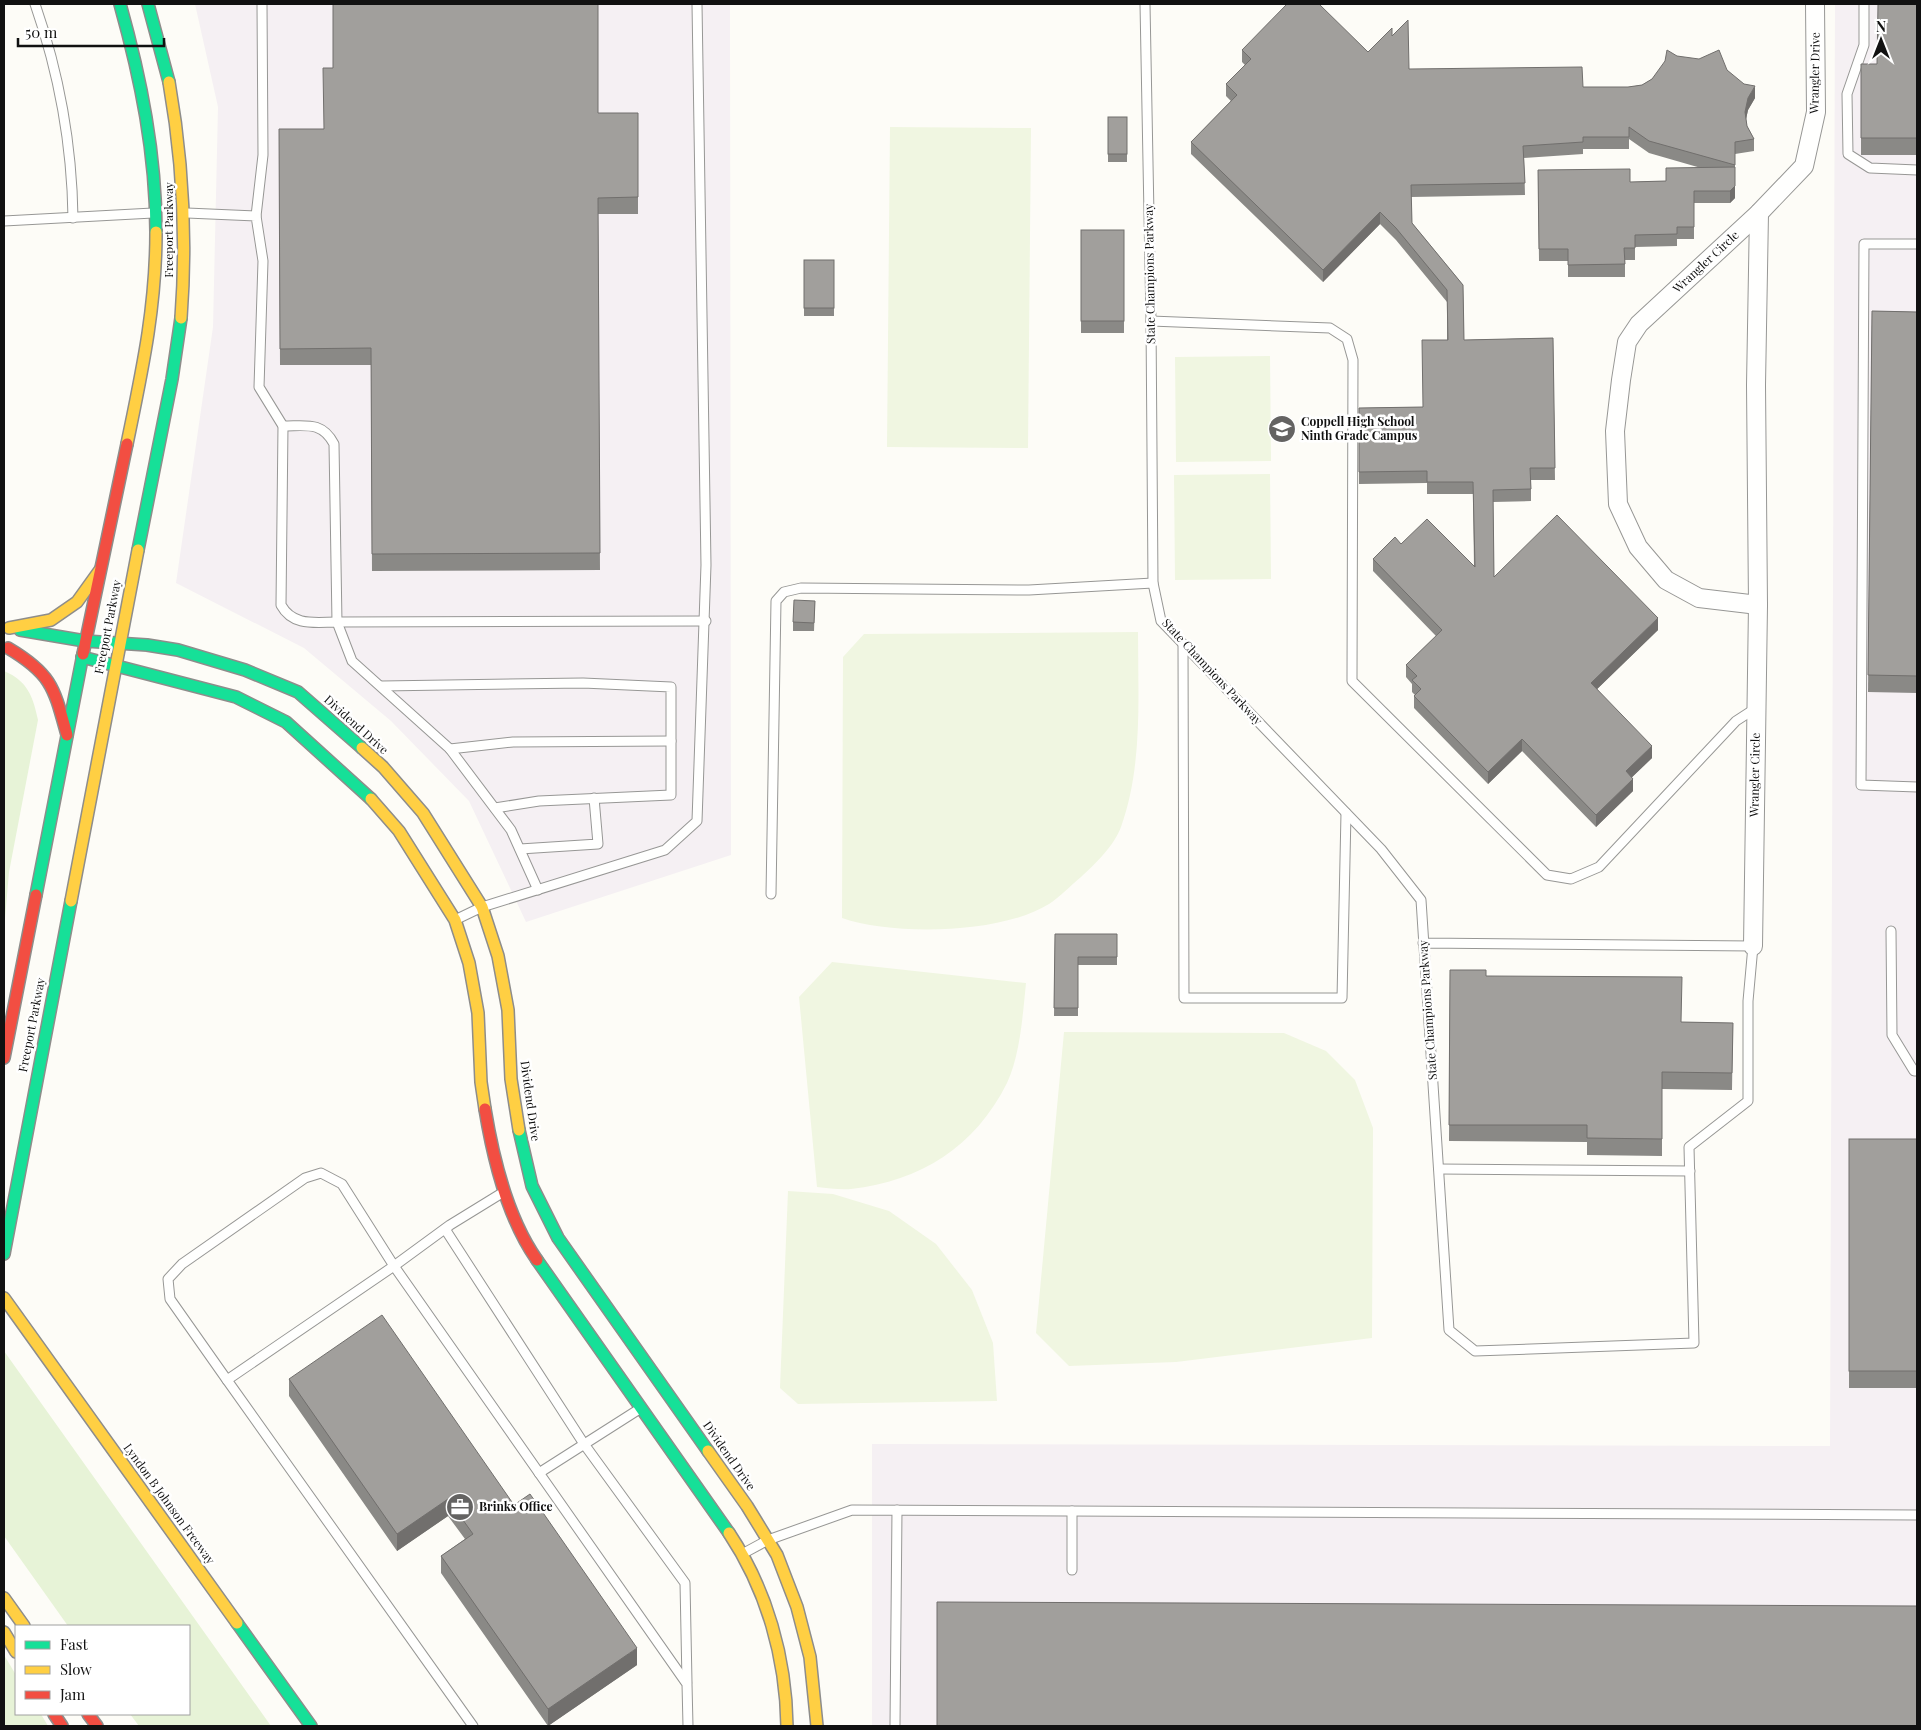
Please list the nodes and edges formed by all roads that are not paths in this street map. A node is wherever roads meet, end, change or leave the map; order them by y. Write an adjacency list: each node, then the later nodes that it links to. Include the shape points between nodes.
1 (35, 4): 13 (lane, via 58,85 70,151)
2 (120, 4): 10 (main road, Freeport Parkway, via 138,71 156,183)
3 (148, 4): 10 (main road, Freeport Parkway, via 176,112 183,177)
4 (262, 4): 12 (lane, via 263,155)
5 (697, 4): 22 (lane)
6 (1145, 4): 16 (lane, State Champions Parkway)
7 (1815, 4): 11 (street, Wrangler Drive, via 1816,112 1804,166)
8 (1864, 4): 9 (lane, via 1864,46 1847,94 1848,154 1870,168)
9 (1917, 170)
10 (170, 213): 12 (lane); 13 (lane); 18 (main road, Freeport Parkway, via 157,268 149,340); 25 (main road, Freeport Parkway, via 181,318 171,387)
11 (1759, 213): 20 (street, Wrangler Circle, via 1756,386); 20 (street, Wrangler Circle, via 1635,330 1627,342 1615,431 1618,504 1638,547 1666,580 1699,598)
12 (256, 216): 17 (lane, via 263,261 259,387)
13 (73, 218): 14 (lane)
14 (4, 222)
15 (1917, 244): 37 (lane, via 1864,244 1861,766 1861,785)
16 (1151, 321): 19 (lane, State Champions Parkway); 33 (lane, via 1330,328 1348,339 1353,360 1352,681 1547,875 1570,879 1599,867 1736,721)
17 (283, 426): 21 (lane, via 316,427 328,432 334,444); 21 (lane, via 281,605 286,615 301,622)
18 (100, 570): 23 (main road, via 77,602 51,620); 24 (main road, Freeport Parkway)
19 (1153, 583): 26 (lane, State Champions Parkway, via 1161,620); 43 (lane, via 1029,590 801,588 784,592 776,601)
20 (1758, 605): 33 (street, Wrangler Circle)
21 (338, 622): 22 (lane); 32 (lane, via 352,661)
22 (706, 622): 42 (lane, via 697,821 665,850)
23 (6, 628): 24 (main road, Dividend Drive)
24 (86, 641): 25 (main road, Dividend Drive); 30 (main road, Freeport Parkway)
25 (120, 643): 31 (main road, Freeport Parkway); 44 (main road, Dividend Drive, via 178,650 245,670 298,692 383,767 423,813)
26 (1183, 644): 40 (lane, State Champions Parkway); 40 (lane, via 1184,998 1342,998)
27 (6, 648): 28 (main road); 34 (main road, via 33,663 55,691)
28 (35, 652)
29 (68, 656): 30 (main road, Dividend Drive)
30 (82, 658): 31 (main road, Dividend Drive); 34 (main road, Freeport Parkway)
31 (115, 666): 45 (main road, Dividend Drive, via 236,697 286,722 361,788 399,831); 55 (main road, Freeport Parkway)
32 (382, 686): 35 (lane, via 584,683 671,687); 36 (lane)
33 (1756, 708): 48 (street, Wrangler Circle)
34 (67, 735): 49 (main road, Freeport Parkway)
35 (671, 741): 36 (lane, via 513,742); 38 (lane, via 671,795)
36 (450, 748): 39 (lane)
37 (1917, 787)
38 (594, 798): 39 (lane, via 539,801); 41 (lane, via 598,844)
39 (495, 808): 41 (lane)
40 (1346, 813): 47 (lane, State Champions Parkway, via 1381,849 1421,900)
41 (520, 849): 42 (lane)
42 (538, 890): 44 (lane)
43 (771, 894)
44 (482, 907): 45 (lane); 53 (main road, Dividend Drive, via 498,956 508,1010 511,1079 520,1134)
45 (455, 920): 53 (main road, Dividend Drive, via 469,963 478,1013 481,1082 490,1140)
46 (1892, 931): 50 (lane, via 1892,1035)
47 (1424, 943): 48 (lane); 51 (lane, State Champions Parkway)
48 (1753, 946): 52 (lane, via 1748,1001 1748,1101 1690,1147)
49 (4, 1058)
50 (1917, 1071)
51 (1438, 1164): 52 (lane); 52 (lane, State Champions Parkway, via 1450,1330 1475,1351 1694,1343)
52 (1690, 1171)
53 (518, 1189): 54 (lane); 61 (main road, Dividend Drive, via 558,1238); 61 (main road, Dividend Drive, via 532,1253)
54 (445, 1229): 56 (lane); 62 (lane)
55 (4, 1254)
56 (394, 1266): 60 (lane); 60 (lane, via 342,1184 320,1172 305,1178 182,1264 168,1279 170,1299); 63 (lane)
57 (4, 1293): 59 (main road)
58 (4, 1298): 59 (main road, Lyndon B Johnson Freeway)
59 (15, 1314): 79 (main road, Lyndon B Johnson Freeway)
60 (227, 1380): 80 (lane)
61 (653, 1399): 62 (lane); 67 (main road, Dividend Drive, via 747,1506); 68 (main road, Dividend Drive)
62 (584, 1444): 63 (lane); 74 (lane, via 685,1583)
63 (539, 1473): 74 (lane)
64 (897, 1510): 65 (lane); 67 (lane, via 852,1510); 84 (lane)
65 (1072, 1511): 66 (lane); 69 (lane)
66 (1917, 1515)
67 (768, 1540): 68 (lane); 83 (main road, Dividend Drive, via 797,1607 810,1656)
68 (742, 1554): 82 (main road, Dividend Drive, via 771,1625 781,1662)
69 (1072, 1570)
70 (4, 1598): 71 (main road)
71 (23, 1625)
72 (4, 1632): 73 (main road)
73 (15, 1650)
74 (687, 1684): 81 (lane)
75 (55, 1715): 77 (main road)
76 (89, 1715): 78 (main road)
77 (62, 1726)
78 (97, 1726)
79 (311, 1726)
80 (473, 1726)
81 (688, 1726)
82 (787, 1726)
83 (817, 1726)
84 (895, 1726)

